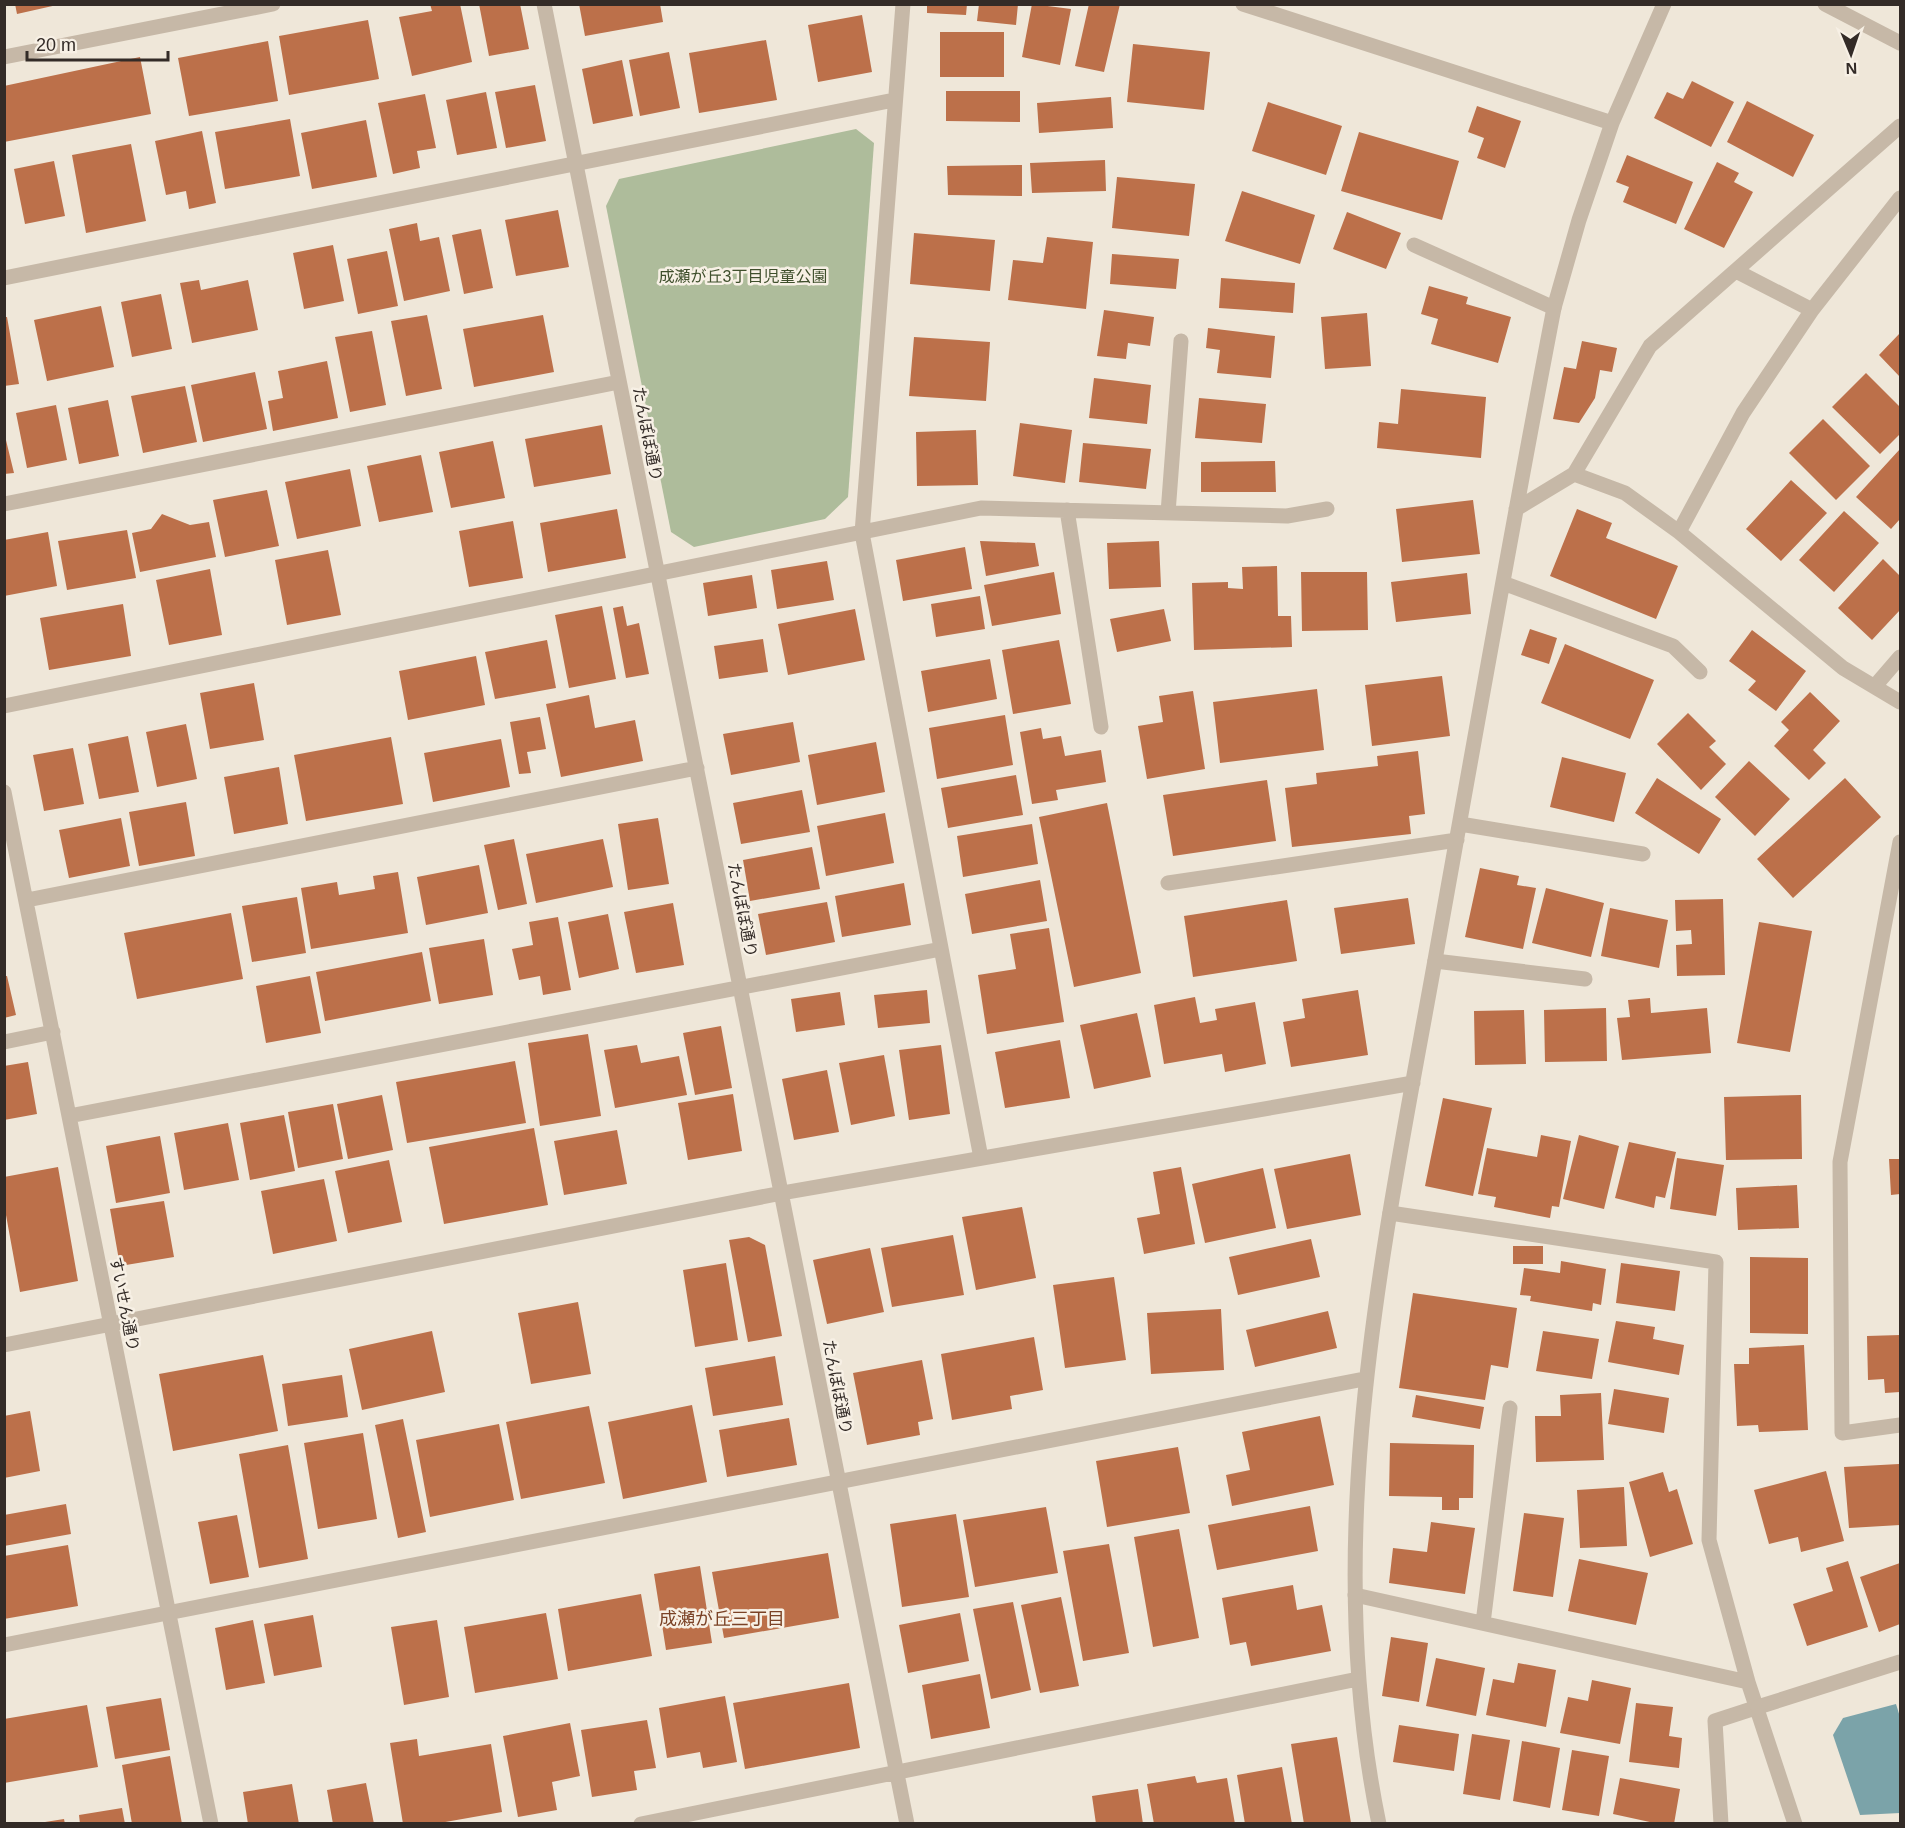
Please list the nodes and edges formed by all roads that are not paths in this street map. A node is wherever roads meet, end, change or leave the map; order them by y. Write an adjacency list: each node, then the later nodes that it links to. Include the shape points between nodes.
1 (273, 4): 8 (street)
2 (544, 4): 12 (street, たんぽぽ通り)
3 (903, 4): 9 (street)
4 (1243, 4): 10 (street)
5 (1664, 4): 10 (street)
6 (1825, 4): 7 (street)
7 (1900, 43)
8 (4, 57)
9 (894, 100): 12 (street); 28 (street)
10 (1612, 123): 17 (street)
11 (1900, 126): 15 (street)
12 (576, 164): 16 (street); 20 (street, たんぽぽ通り)
13 (1900, 198): 18 (street)
14 (1414, 245): 17 (street)
15 (1736, 271): 18 (street); 21 (street, via 1650,346)
16 (4, 278)
17 (1554, 308): 23 (street)
18 (1812, 310): 27 (street, via 1743,413)
19 (1181, 341): 26 (street)
20 (619, 382): 22 (street); 29 (street, たんぽぽ通り)
21 (1574, 474): 23 (street); 27 (street, via 1625,493)
22 (4, 504)
23 (1516, 508): 30 (street)
24 (1327, 509): 26 (street, via 1287,516)
25 (1067, 510): 26 (street); 28 (street, via 981,508); 36 (street)
26 (1168, 513)
27 (1679, 532): 33 (street, via 1844,668)
28 (862, 533): 29 (street); 45 (street)
29 (658, 573): 35 (street); 37 (street, たんぽぽ通り)
30 (1503, 583): 32 (street, via 1673,646); 39 (street)
31 (1900, 657): 33 (street)
32 (1700, 672)
33 (1875, 686): 34 (street)
34 (1900, 702)
35 (4, 706)
36 (1101, 727)
37 (697, 768): 44 (street); 48 (street, たんぽぽ通り)
38 (4, 792): 44 (street, すいせん通り)
39 (1460, 824): 40 (street); 42 (street)
40 (1457, 840): 43 (street); 46 (street)
41 (1900, 842): 60 (street, via 1840,1162 1842,1433)
42 (1642, 854)
43 (1168, 883)
44 (27, 900): 49 (street, すいせん通り)
45 (941, 949): 48 (street); 53 (street)
46 (1435, 961): 47 (street); 51 (street)
47 (1585, 979)
48 (740, 988): 52 (street); 54 (street, たんぽぽ通り)
49 (53, 1032): 50 (street); 52 (street, すいせん通り)
50 (4, 1042)
51 (1413, 1083): 53 (street); 55 (street)
52 (69, 1116): 56 (street, すいせん通り)
53 (981, 1158): 54 (street)
54 (782, 1193): 56 (street); 61 (street, たんぽぽ通り)
55 (1390, 1213): 58 (street); 68 (street, via 1716,1262 1709,1540)
56 (111, 1325): 57 (street); 63 (street, すいせん通り)
57 (4, 1345)
58 (1364, 1379): 61 (street); 62 (street)
59 (1510, 1408): 64 (street)
60 (1900, 1425)
61 (839, 1482): 63 (street); 70 (street, たんぽぽ通り)
62 (1355, 1594): 64 (street); 67 (street)
63 (169, 1612): 65 (street); 71 (street, すいせん通り)
64 (1483, 1623): 68 (street)
65 (4, 1645)
66 (1900, 1662): 69 (street)
67 (1358, 1679): 70 (street); 74 (street)
68 (1748, 1682): 69 (street)
69 (1758, 1707): 75 (street, via 1715,1721); 76 (street)
70 (897, 1772): 72 (street); 73 (street, たんぽぽ通り)
71 (211, 1824)
72 (641, 1824)
73 (908, 1824)
74 (1378, 1824)
75 (1721, 1824)
76 (1795, 1824)

